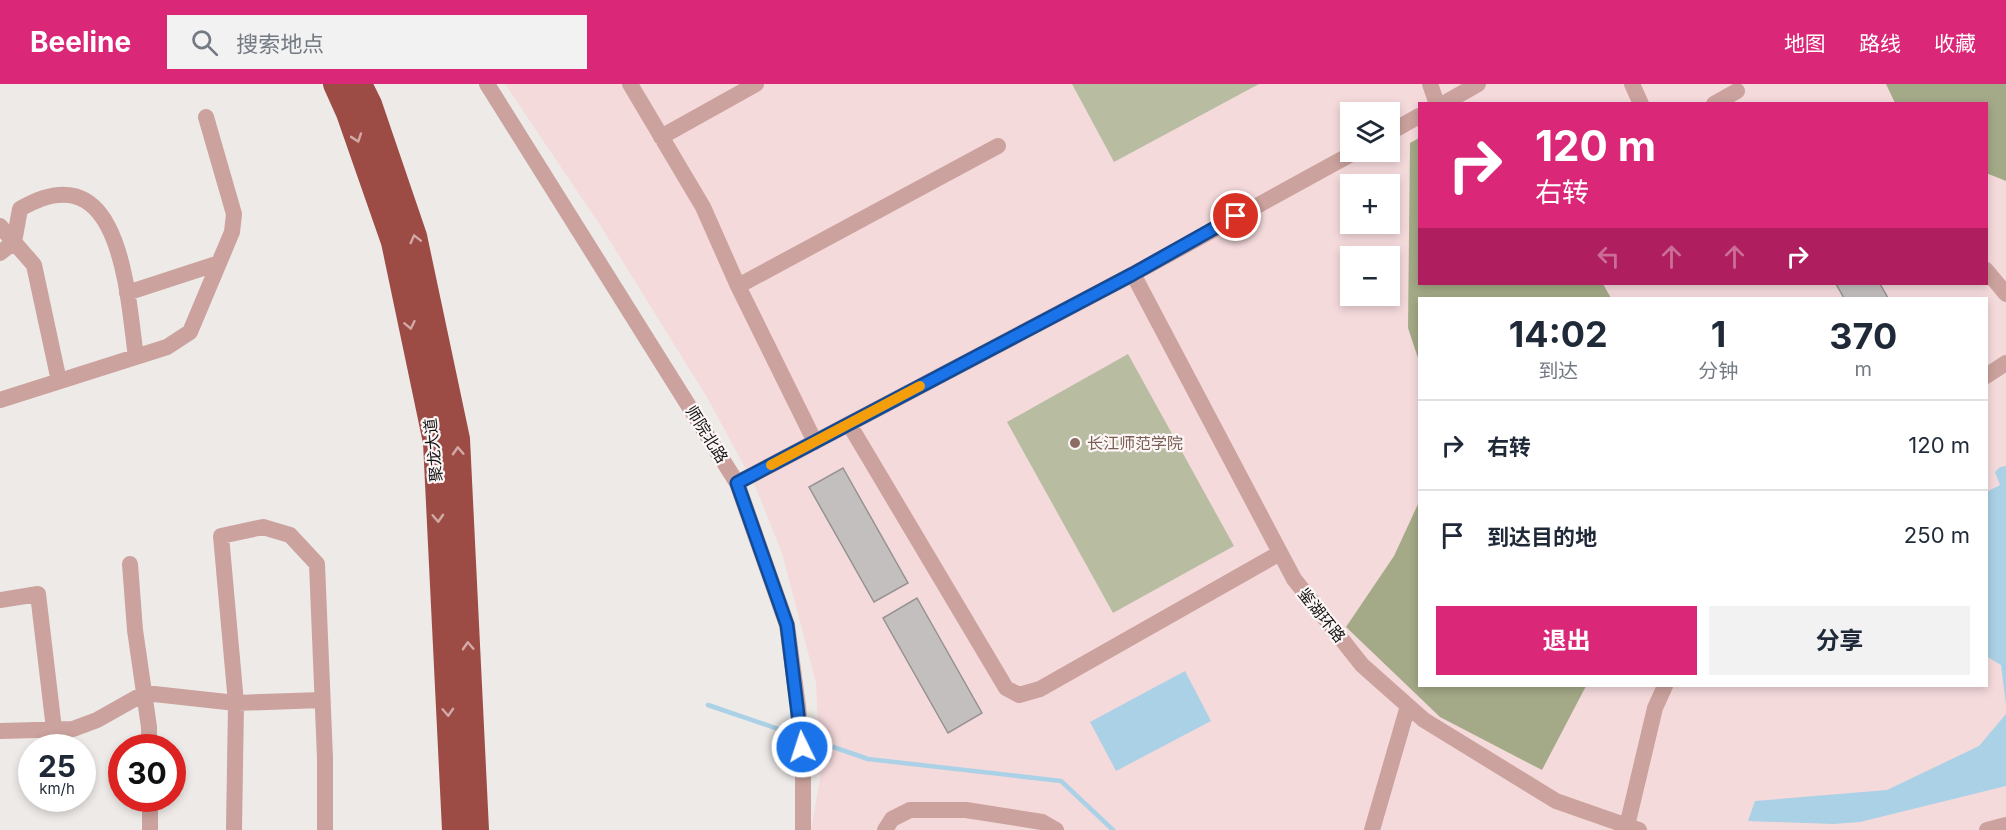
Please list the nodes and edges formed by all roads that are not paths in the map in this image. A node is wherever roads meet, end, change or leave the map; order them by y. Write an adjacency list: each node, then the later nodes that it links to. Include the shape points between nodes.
1 (335, 84): 54 (highway, 聚龙大道, one-way to 54, via 393,242 435,442)
2 (360, 84): 55 (highway, 聚龙大道, one-way to 2, via 458,439 415,236)
3 (487, 84): 36 (street, 师院北路)
4 (630, 84): 17 (street)
5 (756, 84): 17 (street)
6 (1430, 84): 10 (street)
7 (1478, 84): 11 (street)
8 (1632, 84): 12 (street)
9 (1738, 93): 13 (street)
10 (1436, 102)
11 (1446, 102)
12 (1640, 102)
13 (1718, 102)
14 (206, 117): 23 (street, via 234,214 232,232)
15 (1418, 117): 16 (street)
16 (1400, 127)
17 (662, 137): 26 (street, via 703,207)
18 (998, 146): 26 (street)
19 (1340, 160): 25 (street)
20 (0, 226): 21 (street)
21 (14, 242): 22 (street); 27 (street, via 20,209 39,198 64,195 84,199 110,226 121,254); 32 (street, via 34,265)
22 (0, 253)
23 (219, 263): 27 (street); 29 (street, via 190,332 167,347)
24 (1988, 272): 28 (street)
25 (1133, 274): 34 (street); 37 (street, 鉴湖环路)
26 (738, 286): 35 (street)
27 (127, 293): 29 (street)
28 (2006, 294)
29 (136, 357): 32 (street)
30 (2006, 363): 31 (street)
31 (1988, 375)
32 (59, 381): 33 (street)
33 (0, 400)
34 (849, 424): 35 (street); 37 (street, via 1006,688 1019,694 1040,689)
35 (815, 442): 36 (street)
36 (737, 483): 56 (street, 师院北路, via 787,625 803,768)
37 (1280, 553): 44 (street, 鉴湖环路, via 1294,579 1362,665)
38 (130, 564): 41 (street)
39 (0, 600): 45 (street, via 38,594)
40 (1665, 687): 50 (street, via 1655,708)
41 (145, 693): 43 (street); 45 (street, via 97,720 73,729); 47 (street)
42 (322, 700): 43 (street); 43 (street, via 316,564 290,534 263,526 221,536); 53 (street)
43 (236, 704): 52 (street)
44 (1408, 706): 50 (street, 鉴湖环路, via 1424,720 1556,801); 59 (street)
45 (54, 729): 46 (street)
46 (0, 731)
47 (148, 734)
48 (150, 812): 51 (street)
49 (2006, 825): 60 (street)
50 (1633, 828)
51 (150, 830)
52 (234, 830)
53 (325, 830)
54 (454, 830)
55 (477, 830)
56 (803, 830)
57 (885, 830): 58 (street, via 892,819 910,810 966,810 1042,822)
58 (1056, 830)
59 (1372, 830)
60 (1987, 830)

